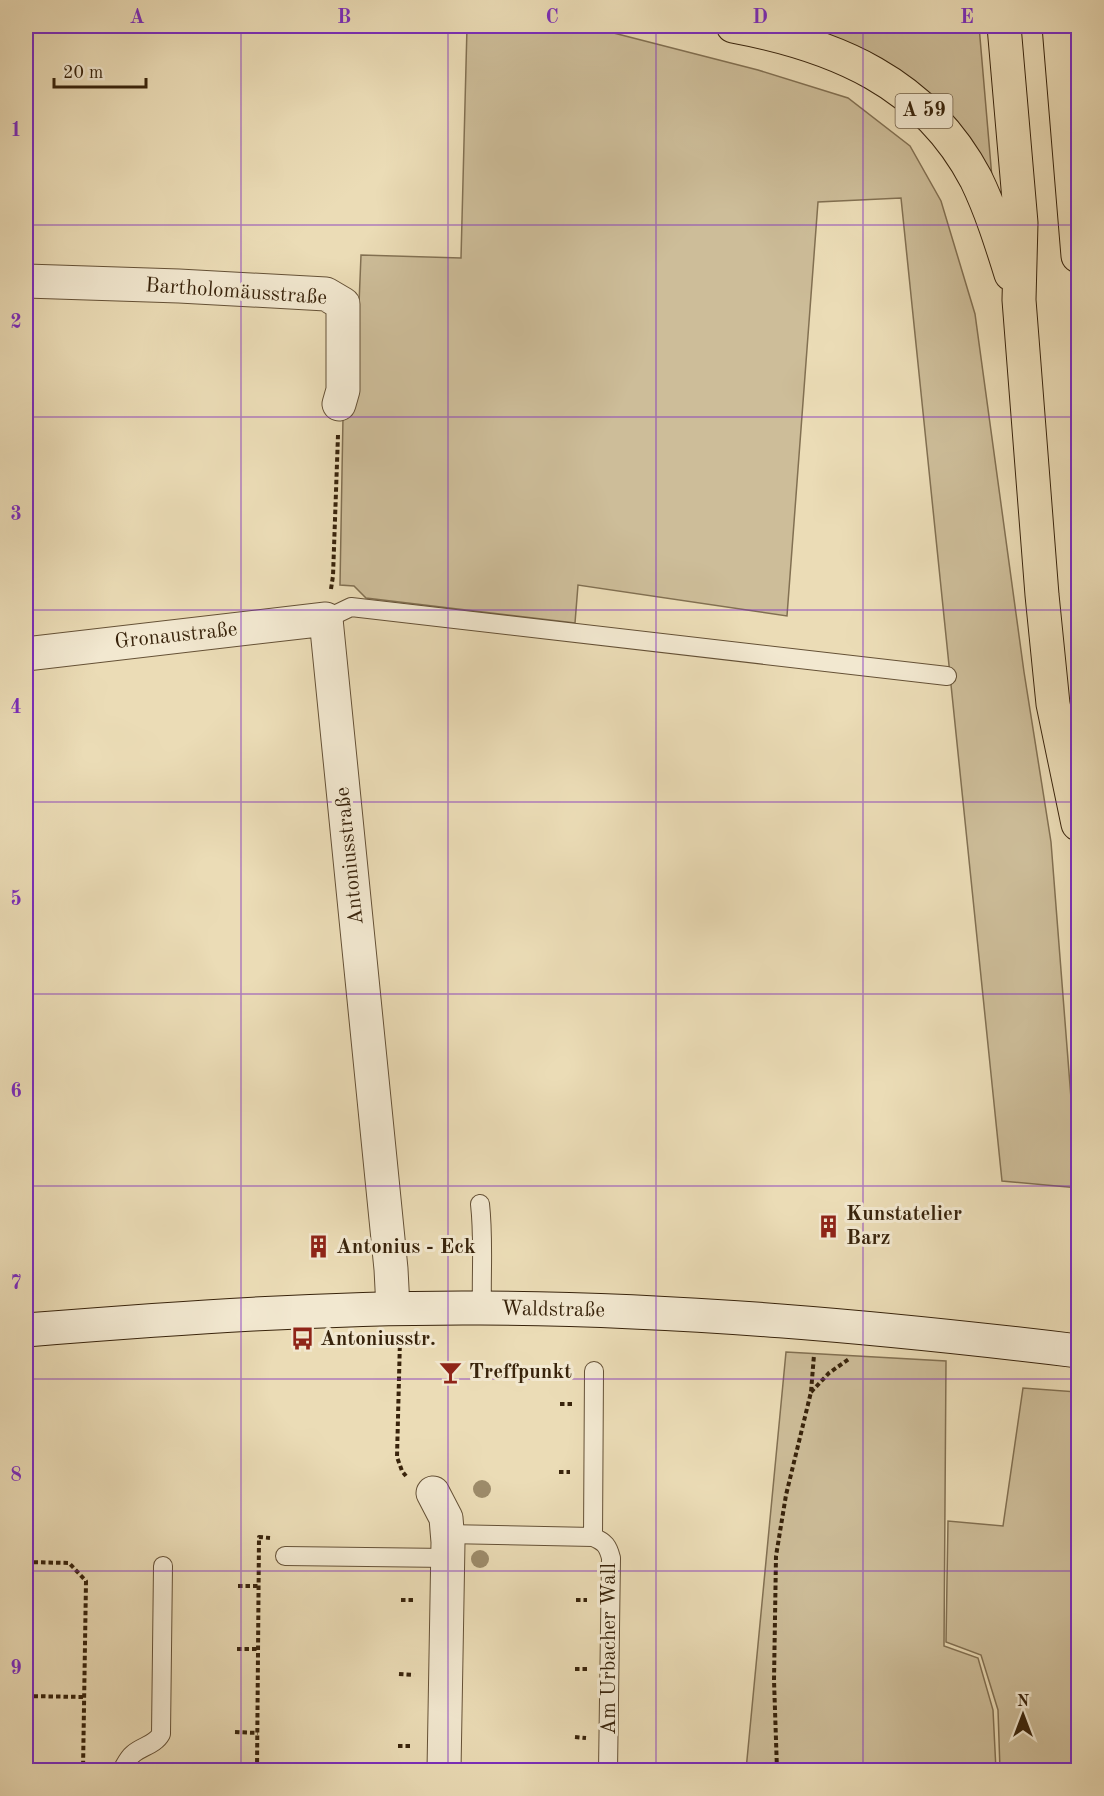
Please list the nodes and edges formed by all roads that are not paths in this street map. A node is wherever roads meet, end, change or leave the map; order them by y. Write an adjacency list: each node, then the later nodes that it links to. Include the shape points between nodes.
1 (733, 26): 6 (highway, A 59, via 801,41 852,60 895,87 934,120 975,179 997,228)
2 (1004, 26): 6 (highway, via 1021,223)
3 (1059, 26): 4 (highway)
4 (1078, 256)
5 (26, 281): 7 (street, Bartholomäusstraße, via 326,294 343,304 343,390)
6 (1019, 300): 11 (highway, via 1053,704)
7 (339, 404)
8 (326, 619): 9 (street, Gronaustraße); 10 (lane, via 351,607); 13 (street, Antoniusstraße)
9 (26, 654)
10 (947, 676)
11 (1078, 824)
12 (480, 1204): 14 (lane)
13 (397, 1308): 14 (street, Waldstraße); 15 (street, Waldstraße)
14 (482, 1308): 16 (street, Waldstraße, via 665,1313)
15 (26, 1330)
16 (1078, 1351)
17 (594, 1371): 19 (lane, Am Urbacher Wall)
18 (433, 1493): 20 (street, via 446,1518)
19 (593, 1537): 20 (lane, Am Urbacher Wall); 25 (lane, Am Urbacher Wall, via 608,1546 611,1558)
20 (447, 1546): 21 (lane, Am Urbacher Wall); 24 (street)
21 (285, 1556)
22 (163, 1566): 23 (lane, via 161,1734 157,1741 130,1756)
23 (122, 1770)
24 (444, 1770)
25 (608, 1770)

